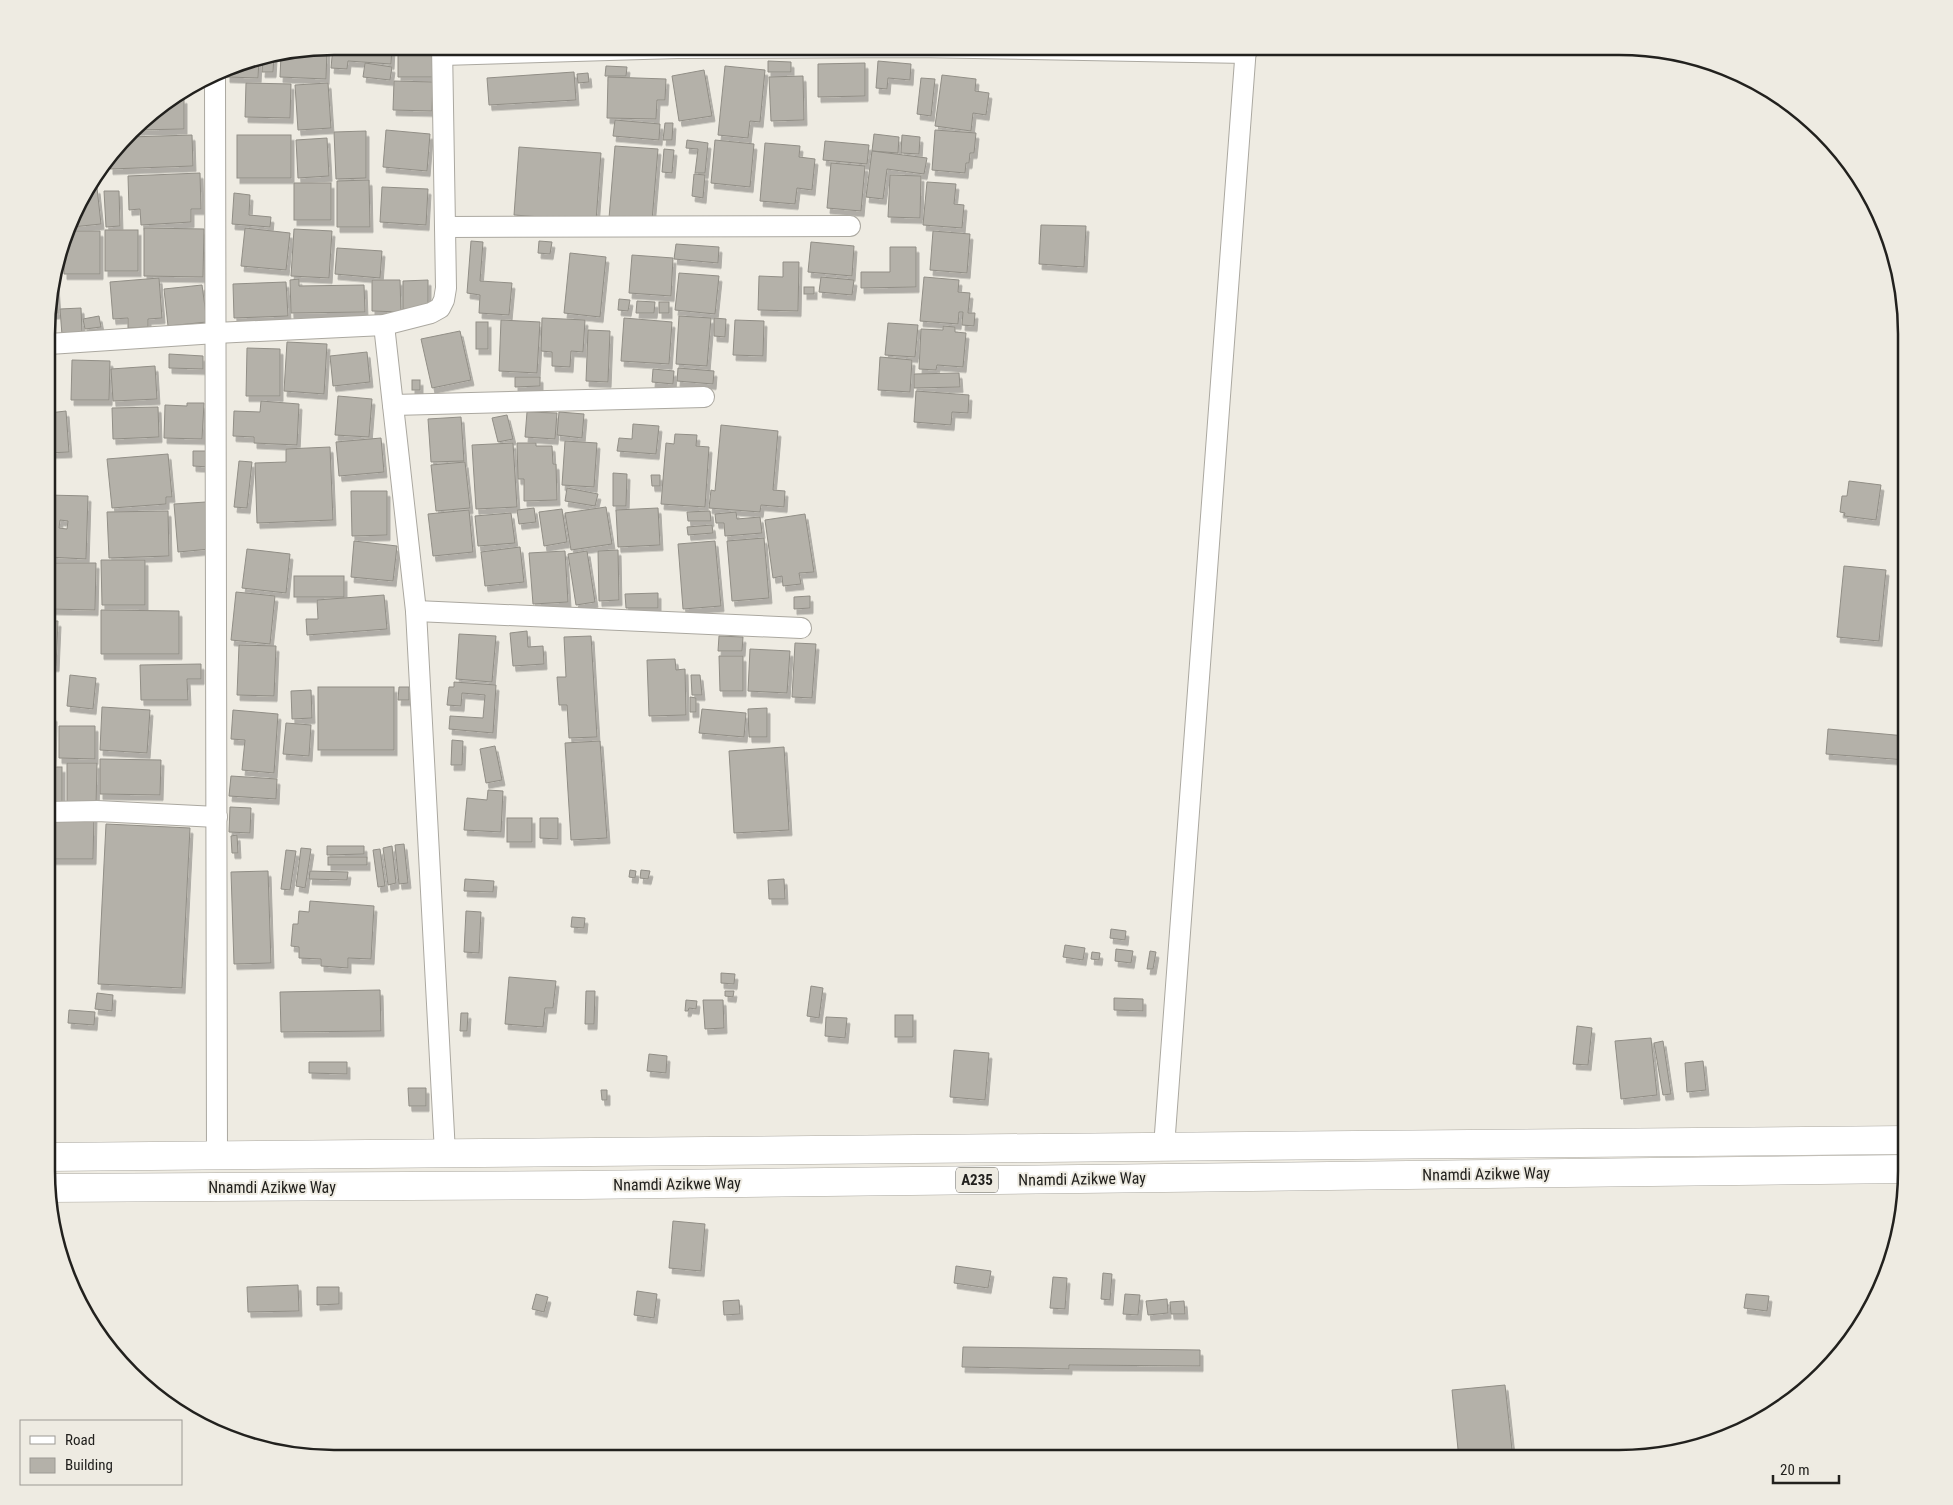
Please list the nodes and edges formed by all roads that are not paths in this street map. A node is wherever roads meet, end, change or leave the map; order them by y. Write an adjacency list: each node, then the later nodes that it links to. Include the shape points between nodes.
1 (443, 55): 5 (street)
2 (1246, 55): 16 (street)
3 (214, 82): 7 (street)
4 (850, 226): 5 (street)
5 (445, 227): 6 (street, via 446,288 440,308)
6 (384, 325): 7 (street); 10 (street)
7 (216, 333): 8 (street); 14 (street)
8 (55, 344)
9 (704, 397): 10 (street)
10 (393, 405): 11 (street)
11 (416, 611): 12 (street); 17 (street)
12 (801, 628)
13 (55, 812): 14 (street)
14 (217, 817): 18 (street)
15 (1898, 1140): 16 (highway, Nnamdi Azikwe Way / A235)
16 (1164, 1147): 17 (highway, Nnamdi Azikwe Way / A235)
17 (445, 1153): 18 (highway, Nnamdi Azikwe Way / A235)
18 (217, 1156): 19 (highway, Nnamdi Azikwe Way / A235)
19 (55, 1157)
20 (1898, 1169): 21 (highway, Nnamdi Azikwe Way / A235)
21 (56, 1188)

